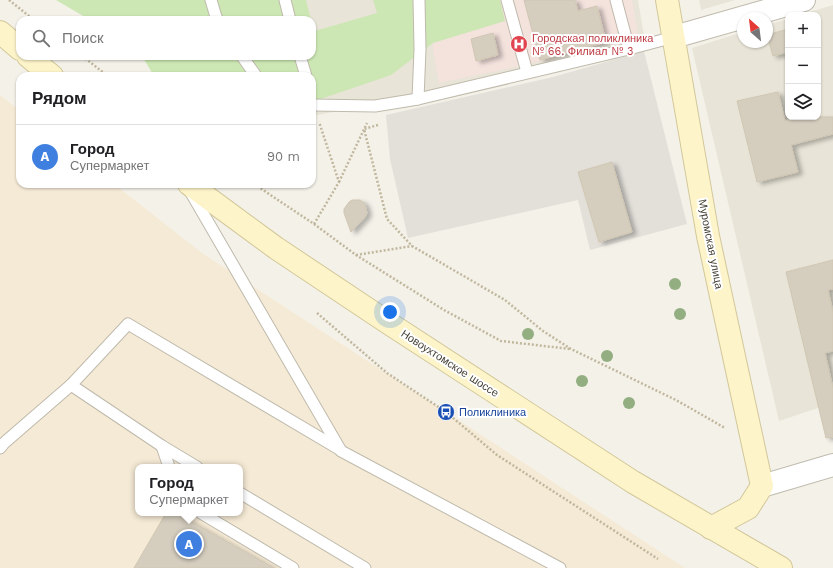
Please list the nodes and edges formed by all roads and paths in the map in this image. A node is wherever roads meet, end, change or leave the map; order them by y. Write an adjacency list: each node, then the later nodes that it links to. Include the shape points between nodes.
1 (9, 0): 9 (path)
2 (211, 0): 10 (lane)
3 (285, 0): 11 (lane)
4 (419, 0): 25 (lane)
5 (507, 0): 24 (lane)
6 (616, 0): 15 (lane)
7 (667, 0): 13 (main road, Муромская улица)
8 (804, 0): 13 (street)
9 (29, 16)
10 (216, 16)
11 (289, 16)
12 (0, 32): 14 (main road)
13 (674, 37): 15 (lane); 40 (main road, Муромская улица, via 708,236)
14 (16, 46)
15 (630, 49): 24 (lane)
16 (33, 60): 20 (main road)
17 (87, 60): 21 (path)
18 (245, 60): 22 (lane)
19 (301, 60): 23 (lane)
20 (47, 72)
21 (103, 72)
22 (253, 72)
23 (305, 72)
24 (527, 72): 25 (lane)
25 (418, 99): 27 (lane)
26 (316, 103): 27 (lane)
27 (375, 106): 29 (path)
28 (316, 115): 30 (path)
29 (364, 129): 30 (path); 35 (path, via 387,219)
30 (338, 182): 34 (path)
31 (189, 188): 43 (lane)
32 (193, 188): 50 (main road, Новоухтомское шоссе, via 276,248 390,324 633,482)
33 (260, 188): 34 (path)
34 (314, 224): 36 (path)
35 (412, 246): 36 (path); 38 (path, via 505,300 543,331)
36 (356, 255): 38 (path, via 444,310 501,341)
37 (317, 313): 51 (path, via 387,374 446,412 498,455)
38 (571, 349): 40 (path, via 676,400)
39 (71, 385): 41 (lane); 42 (lane); 43 (lane, via 128,324)
40 (753, 444): 47 (main road, Муромская улица)
41 (162, 446): 44 (lane); 45 (lane)
42 (0, 448)
43 (341, 451): 54 (lane)
44 (168, 464)
45 (192, 464)
46 (833, 465): 47 (street)
47 (762, 486): 50 (main road, via 748,508)
48 (243, 495): 53 (lane)
49 (206, 516): 52 (lane)
50 (711, 528): 55 (main road, Новоухтомское шоссе)
51 (658, 559)
52 (293, 568)
53 (365, 568)
54 (560, 568)
55 (781, 568)

